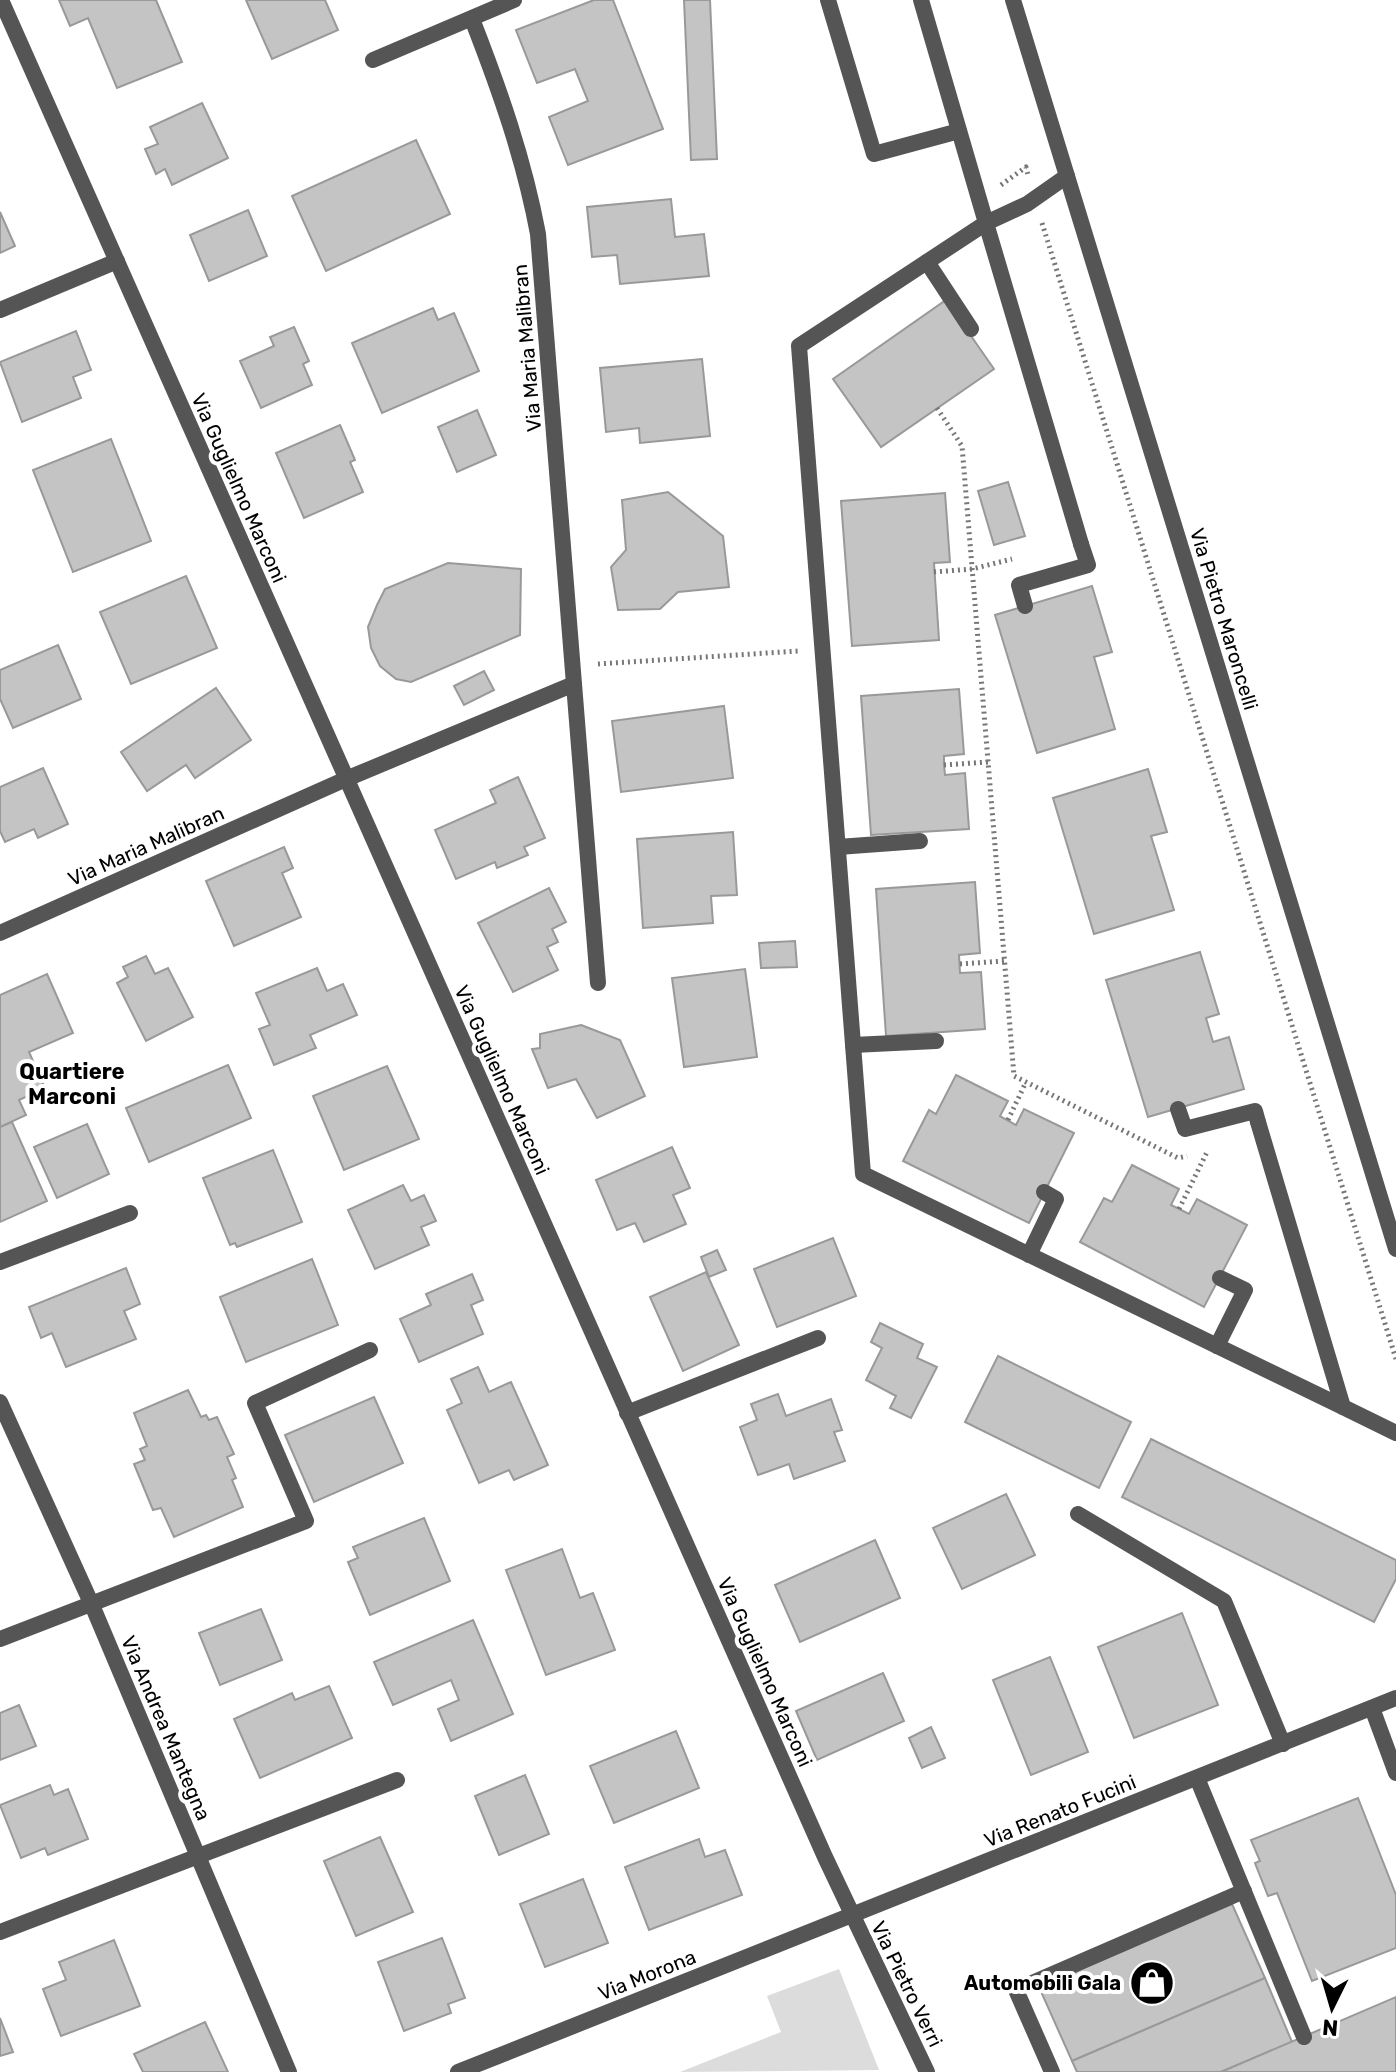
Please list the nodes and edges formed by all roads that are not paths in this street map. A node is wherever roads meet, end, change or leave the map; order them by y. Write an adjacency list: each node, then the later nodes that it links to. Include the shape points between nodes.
1 (1, 0): 11 (street, Via Guglielmo Marconi)
2 (514, 0): 6 (street)
3 (828, 0): 8 (street, via 874,154)
4 (921, 0): 8 (street)
5 (1013, 0): 9 (street, Via Pietro Maroncelli)
6 (472, 19): 7 (street); 16 (street, Via Maria Malibran, via 508,113 538,234)
7 (373, 60)
8 (959, 131): 10 (street)
9 (1067, 176): 10 (street, via 1027,204); 27 (street, Via Pietro Maroncelli)
10 (986, 223): 12 (street); 15 (street, via 1088,565 1019,585)
11 (117, 261): 13 (street); 17 (street, Via Guglielmo Marconi)
12 (927, 262): 14 (street); 19 (street, via 799,346)
13 (0, 310)
14 (971, 329)
15 (1025, 606)
16 (574, 684): 17 (street, Via Maria Malibran); 21 (street, Via Maria Malibran)
17 (346, 779): 20 (street, Via Maria Malibran); 36 (street, Via Guglielmo Marconi)
18 (920, 841): 19 (street)
19 (838, 847): 23 (street)
20 (0, 933)
21 (598, 983)
22 (936, 1041): 23 (street)
23 (853, 1045): 28 (street, via 863,1174)
24 (1178, 1109): 35 (street, via 1185,1129 1255,1111)
25 (1044, 1192): 28 (street, via 1056,1199)
26 (130, 1213): 29 (street)
27 (1396, 1249)
28 (1029, 1255): 32 (street)
29 (0, 1262)
30 (1220, 1278): 32 (street, via 1245,1290)
31 (818, 1338): 36 (street)
32 (1217, 1346): 35 (street)
33 (370, 1350): 39 (street, via 255,1403 306,1521)
34 (0, 1402): 39 (street, Via Andrea Mantegna)
35 (1343, 1407): 37 (street)
36 (627, 1413): 49 (street, Via Guglielmo Marconi)
37 (1396, 1433)
38 (1078, 1514): 43 (street, via 1224,1601)
39 (92, 1605): 40 (street); 47 (street, Via Andrea Mantegna)
40 (0, 1639)
41 (1396, 1698): 42 (street, Via Renato Fucini)
42 (1372, 1708): 43 (street, Via Renato Fucini); 44 (street)
43 (1283, 1744): 45 (street, Via Renato Fucini)
44 (1396, 1773)
45 (1197, 1778): 48 (street); 49 (street, Via Renato Fucini)
46 (397, 1780): 47 (street)
47 (198, 1856): 50 (street); 52 (street, Via Andrea Mantegna)
48 (1244, 1891): 51 (street); 55 (street, via 1016,1990)
49 (851, 1914): 53 (street, Via Morona); 54 (street, Via Pietro Verri)
50 (0, 1932)
51 (1304, 2037)
52 (289, 2072)
53 (458, 2072)
54 (927, 2072)
55 (1052, 2072)

